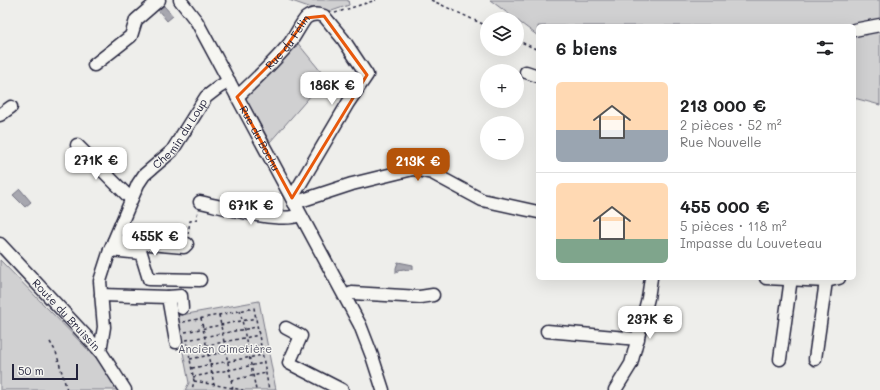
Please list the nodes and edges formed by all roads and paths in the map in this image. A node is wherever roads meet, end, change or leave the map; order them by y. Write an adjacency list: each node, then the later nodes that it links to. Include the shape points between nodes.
1 (159, 0): 11 (street, via 136,20 131,36)
2 (180, 0): 14 (street, Rue du Bochu, via 197,22)
3 (376, 0): 5 (path)
4 (431, 0): 6 (path)
5 (324, 16): 15 (street, Rue du Félin, via 314,15 306,18 284,50); 20 (street, Rue du Félin, via 367,75 348,103)
6 (480, 23)
7 (880, 25): 8 (street)
8 (856, 30)
9 (524, 43): 10 (path)
10 (536, 49)
11 (94, 65)
12 (526, 72): 13 (street)
13 (536, 75)
14 (229, 82): 15 (street, Rue du Bochu); 19 (street, Chemin du Loup, via 206,97 172,152 144,175)
15 (237, 97): 20 (street, Rue du Bochu)
16 (11, 107): 17 (street)
17 (0, 115)
18 (77, 145): 19 (street)
19 (131, 199): 26 (street, Chemin du Loup)
20 (293, 201): 22 (street, via 413,168 432,173 482,200); 23 (street, Rue du Bochu)
21 (200, 202): 23 (street, via 254,215 294,218); 25 (path, via 196,220 190,221)
22 (536, 212)
23 (300, 215): 35 (street, Rue du Bochu)
24 (0, 244): 61 (street, Route du Bruissin)
25 (187, 244): 26 (street, via 184,247)
26 (112, 246): 27 (street, via 141,253 150,279); 34 (street, Chemin du Loup, via 100,281)
27 (200, 280)
28 (651, 280): 54 (street)
29 (791, 280): 67 (street)
30 (814, 280): 32 (street)
31 (830, 280): 32 (street)
32 (826, 281): 68 (street)
33 (433, 295): 35 (street, via 420,297 352,293)
34 (101, 296): 36 (street); 61 (street, Chemin du Loup, via 104,327)
35 (345, 296): 90 (street, Rue du Bochu, via 360,325)
36 (168, 297): 37 (street, via 181,296); 51 (street)
37 (182, 308)
38 (240, 310): 39 (path); 41 (path, via 254,308); 42 (path)
39 (219, 315): 40 (path); 43 (path)
40 (201, 318): 45 (path); 51 (path, via 183,322)
41 (256, 318): 42 (path); 44 (path)
42 (242, 320): 43 (path); 47 (path)
43 (221, 324): 45 (path); 49 (path)
44 (258, 327): 47 (path); 50 (path)
45 (203, 328): 51 (path); 52 (path)
46 (286, 328): 89 (street, via 301,336 289,362)
47 (244, 329): 49 (path); 53 (path)
48 (547, 331): 54 (street)
49 (223, 333): 52 (path); 56 (path)
50 (259, 335): 53 (path); 57 (path)
51 (177, 337): 52 (path); 60 (path)
52 (204, 337): 58 (path)
53 (246, 338): 56 (path); 59 (path)
54 (638, 339): 91 (street, via 631,364)
55 (50, 342): 83 (path, via 56,352)
56 (225, 342): 58 (path); 62 (path)
57 (261, 345): 59 (path); 64 (path)
58 (206, 346): 60 (path); 63 (path)
59 (248, 347): 62 (path); 65 (path)
60 (188, 349): 66 (path)
61 (100, 351): 84 (street, Route du Bruissin)
62 (226, 351): 63 (path); 69 (path)
63 (208, 355): 66 (path); 71 (path)
64 (263, 355): 65 (path); 70 (path)
65 (250, 357): 69 (path); 72 (path)
66 (190, 358): 73 (path)
67 (780, 359)
68 (816, 359)
69 (228, 361): 71 (path); 74 (path)
70 (264, 363): 72 (path); 75 (path)
71 (210, 364): 73 (path); 76 (path)
72 (251, 366): 74 (path); 77 (path)
73 (192, 368): 78 (path)
74 (230, 370): 76 (path); 79 (path)
75 (266, 373): 77 (path); 88 (path)
76 (212, 374): 78 (path); 81 (path)
77 (253, 375): 79 (path); 87 (path)
78 (193, 377): 80 (path)
79 (232, 380): 82 (path)
80 (194, 381): 81 (path); 85 (path)
81 (214, 385): 82 (path)
82 (233, 389): 86 (path)
83 (67, 390)
84 (125, 390)
85 (192, 390)
86 (243, 390)
87 (256, 390)
88 (269, 390)
89 (342, 390)
90 (383, 390)
91 (615, 390)

